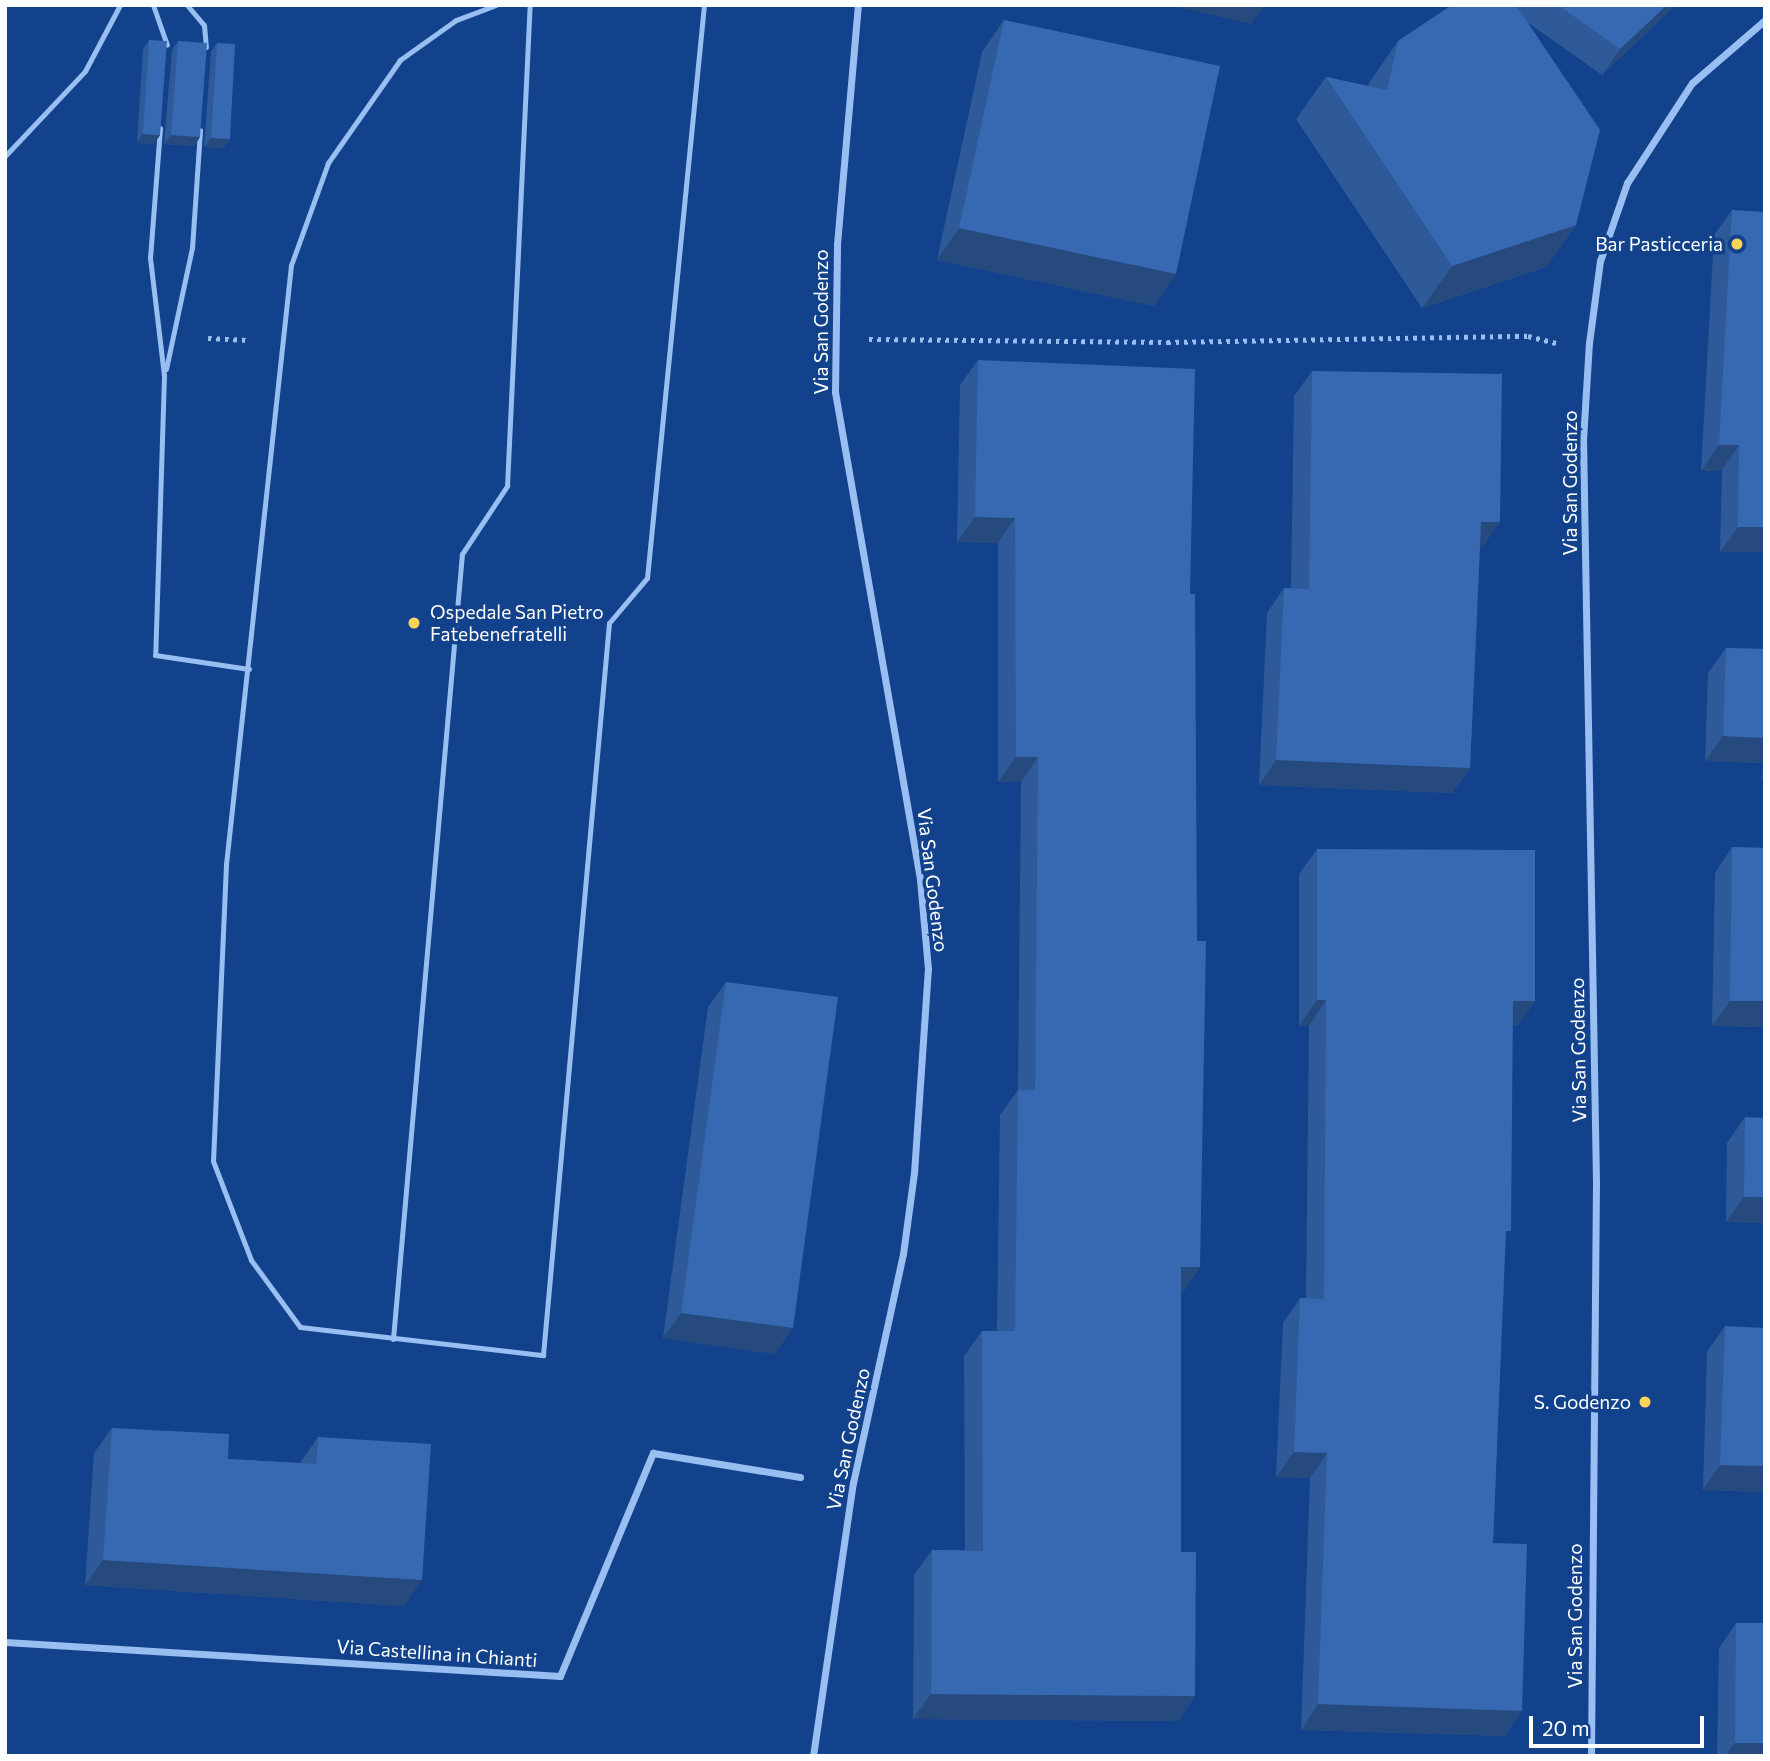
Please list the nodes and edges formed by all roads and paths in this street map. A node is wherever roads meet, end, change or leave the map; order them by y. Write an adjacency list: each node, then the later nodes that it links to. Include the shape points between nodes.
1 (120, 5): 13 (lane, via 85,71)
2 (153, 5): 9 (lane, via 167,43)
3 (187, 5): 10 (lane, via 204,25)
4 (496, 5): 16 (lane, via 456,20 400,60 328,163 291,265)
5 (530, 5): 20 (lane, via 507,486 462,554)
6 (704, 5): 20 (lane, via 647,578 608,622 543,1355)
7 (858, 5): 23 (street, Via San Godenzo, via 836,244 835,392 918,867 928,969 914,1172 903,1254 853,1483)
8 (1765, 20): 24 (street, Via San Godenzo, via 1692,83 1627,183 1600,261 1589,343 1583,440 1596,1182)
9 (166, 57)
10 (205, 58)
11 (161, 124): 18 (lane, via 150,258)
12 (201, 126): 18 (lane, via 192,248)
13 (5, 156)
14 (197, 338): 16 (path)
15 (892, 340): 17 (path, via 1167,342 1528,336)
16 (284, 342): 19 (lane)
17 (1549, 343)
18 (164, 376): 19 (lane, via 155,655)
19 (250, 669): 20 (lane, via 226,864 213,1161 251,1260 300,1326)
20 (393, 1339)
21 (800, 1477): 22 (street, Via Castellina in Chianti, via 653,1454 560,1676)
22 (5, 1642)
23 (813, 1756)
24 (1591, 1756)

